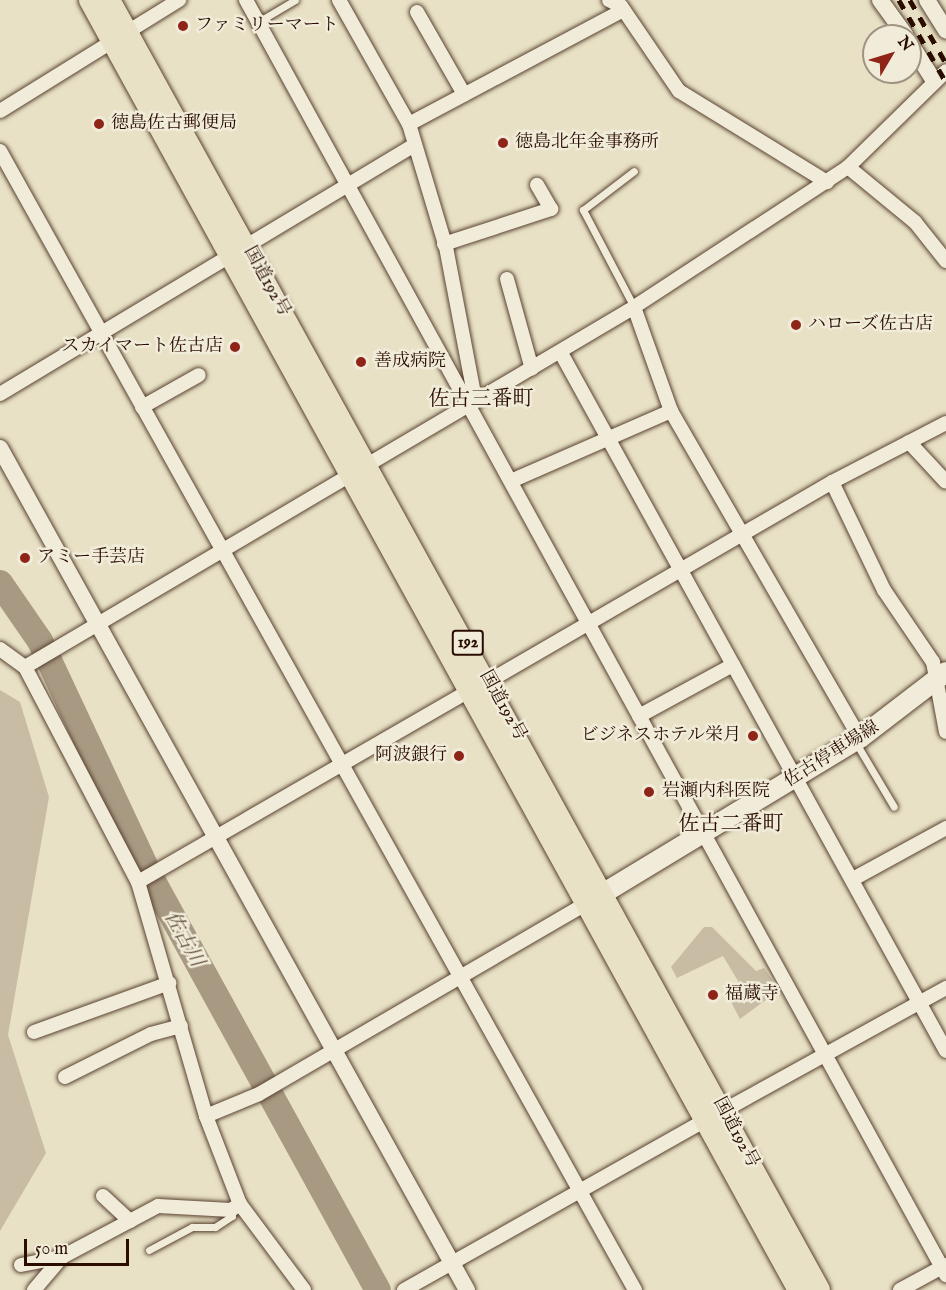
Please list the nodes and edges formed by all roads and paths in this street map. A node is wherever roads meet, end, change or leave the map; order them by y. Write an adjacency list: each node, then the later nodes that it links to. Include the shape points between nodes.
1 (90, 0): 14 (highway, 国道192号 / 192)
2 (110, 0): 14 (highway, 国道192号 / 192)
3 (179, 0): 14 (street)
4 (246, 0): 11 (street)
5 (295, 0): 11 (lane)
6 (339, 0): 19 (street)
7 (880, 0): 12 (street)
8 (927, 0): 13 (street)
9 (618, 3): 17 (street); 24 (street, via 680,91)
10 (417, 12): 17 (street)
11 (258, 22): 25 (street)
12 (897, 24)
13 (946, 30)
14 (121, 38): 18 (street); 28 (highway, 国道192号 / 192)
15 (922, 56): 16 (street)
16 (940, 76): 22 (street)
17 (464, 94): 19 (street)
18 (0, 111)
19 (409, 124): 20 (street)
20 (413, 146): 25 (street); 27 (street)
21 (0, 151): 32 (street)
22 (848, 167): 24 (street); 29 (street, via 915,222)
23 (634, 171): 31 (lane, via 583,210)
24 (826, 182): 31 (street)
25 (347, 183): 28 (street); 37 (street)
26 (537, 185): 27 (street, via 551,209)
27 (444, 244): 37 (street)
28 (238, 250): 32 (street); 44 (highway, 国道192号 / 192)
29 (946, 261)
30 (507, 279): 34 (street)
31 (634, 308): 33 (street); 39 (street)
32 (102, 334): 36 (street); 38 (street)
33 (561, 352): 34 (street); 41 (street)
34 (532, 369): 37 (street)
35 (199, 375): 38 (street)
36 (0, 394)
37 (472, 401): 44 (street); 45 (street)
38 (142, 407): 49 (street)
39 (671, 411): 41 (street); 48 (street)
40 (946, 423): 42 (street)
41 (608, 437): 45 (street); 50 (street)
42 (909, 442): 46 (street); 47 (street)
43 (0, 448): 51 (street)
44 (359, 468): 49 (street); 57 (highway, 国道192号 / 192)
45 (511, 481): 52 (street)
46 (832, 482): 48 (street); 56 (street, via 884,590)
47 (946, 482)
48 (743, 533): 50 (street); 60 (street, via 798,638)
49 (221, 548): 51 (street); 61 (street)
50 (680, 570): 52 (street); 54 (street)
51 (96, 621): 55 (street); 66 (street)
52 (586, 622): 57 (street); 58 (street)
53 (0, 649): 55 (street)
54 (734, 665): 58 (street); 62 (street)
55 (24, 667): 67 (street)
56 (942, 677): 59 (street); 60 (main road, 佐古停車場線)
57 (479, 686): 61 (street); 69 (highway, 国道192号 / 192)
58 (639, 716): 65 (street)
59 (946, 732)
60 (858, 739): 62 (main road, 佐古停車場線); 63 (lane)
61 (343, 762): 66 (street); 70 (street)
62 (795, 778): 65 (main road, 佐古停車場線); 68 (street)
63 (894, 807)
64 (946, 828): 68 (street)
65 (703, 834): 69 (main road, 佐古停車場線); 78 (street)
66 (215, 836): 67 (street); 76 (street)
67 (142, 879): 71 (street)
68 (853, 879): 73 (street)
69 (596, 898): 70 (street); 80 (highway, 国道192号 / 192)
70 (462, 977): 76 (street); 82 (street)
71 (169, 983): 74 (street); 75 (street)
72 (946, 988): 73 (street)
73 (920, 1003): 77 (street); 78 (street)
74 (181, 1026): 79 (street, via 150,1034); 81 (street)
75 (34, 1032)
76 (334, 1050): 81 (street, via 259,1094); 88 (street)
77 (946, 1052)
78 (828, 1053): 80 (street); 90 (street)
79 (66, 1077)
80 (715, 1115): 82 (street); 96 (highway, 国道192号 / 192); 97 (highway, 国道192号 / 192)
81 (206, 1116): 84 (street)
82 (580, 1190): 88 (street); 95 (street)
83 (103, 1196): 85 (street)
84 (236, 1207): 85 (street, via 158,1206); 86 (lane, via 232,1216 214,1227 192,1227); 92 (street)
85 (130, 1221): 87 (street)
86 (149, 1250)
87 (62, 1257): 89 (street); 91 (street)
88 (452, 1263): 93 (street); 94 (street)
89 (21, 1264)
90 (945, 1269): 98 (street)
91 (34, 1290)
92 (304, 1290)
93 (404, 1290)
94 (467, 1290)
95 (635, 1290)
96 (799, 1290)
97 (819, 1290)
98 (900, 1290)

